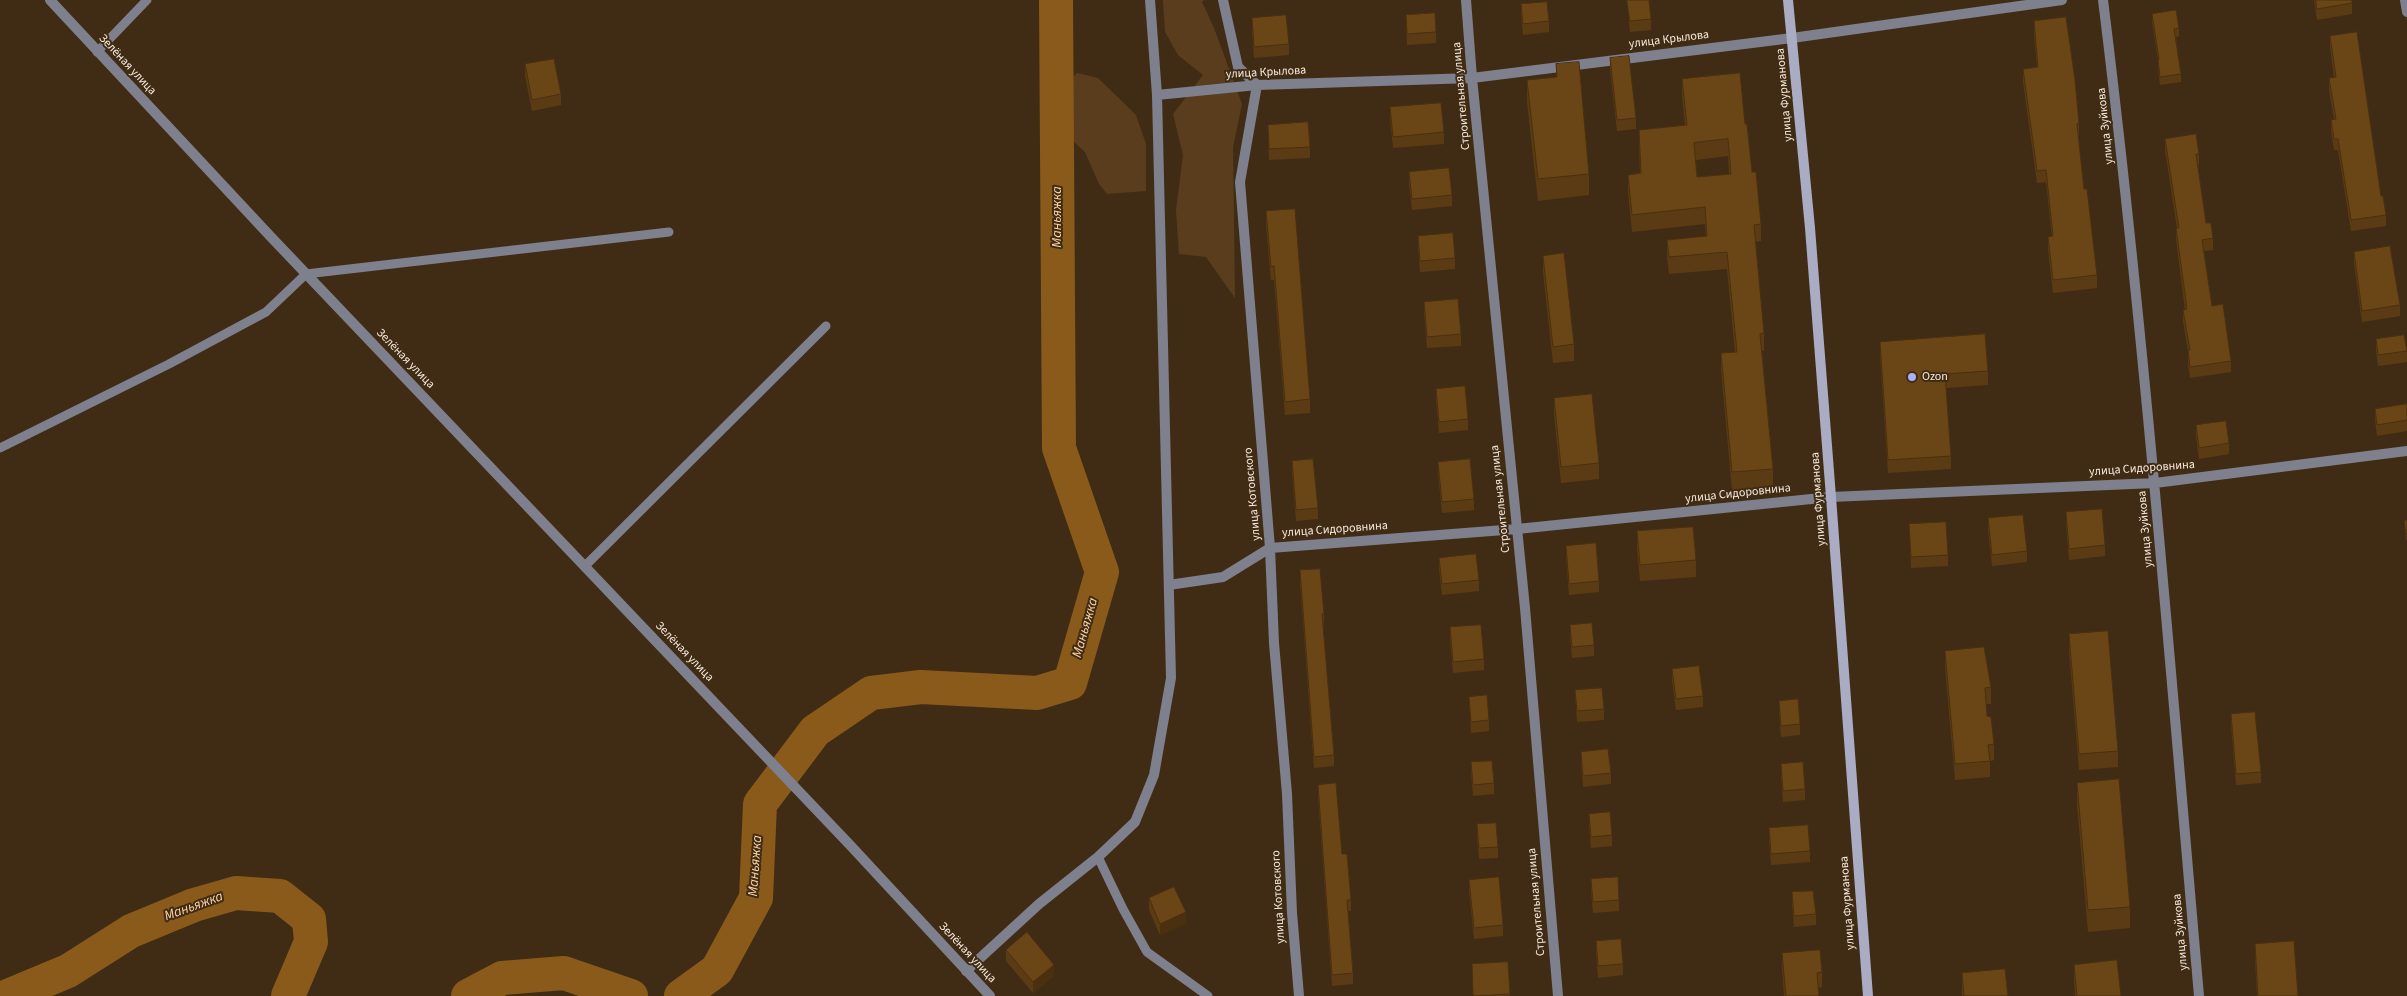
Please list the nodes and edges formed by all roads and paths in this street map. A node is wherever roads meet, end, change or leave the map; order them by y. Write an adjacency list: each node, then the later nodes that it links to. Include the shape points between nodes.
1 (50, 0): 12 (street, Зелёная улица)
2 (147, 0): 12 (lane)
3 (1150, 0): 15 (street)
4 (1223, 0): 14 (street, via 1238,67)
5 (1466, 0): 13 (street, Строительная улица)
6 (1788, 0): 11 (main road, улица Фурманова)
7 (2062, 0): 11 (street, улица Крылова)
8 (2103, 0): 21 (street, улица Зуйкова)
9 (2405, 0): 10 (street)
10 (2407, 12)
11 (1792, 38): 13 (street, улица Крылова); 22 (main road, улица Фурманова)
12 (97, 52): 17 (street, Зелёная улица)
13 (1472, 78): 14 (street, улица Крылова); 23 (street, Строительная улица)
14 (1257, 85): 15 (street, улица Крылова); 24 (street, улица Котовского, via 1240,182)
15 (1157, 95): 26 (street)
16 (669, 232): 17 (lane)
17 (306, 274): 19 (lane, via 266,312); 25 (street, Зелёная улица)
18 (826, 326): 25 (lane)
19 (0, 448)
20 (2407, 451): 21 (street, улица Сидоровнина)
21 (2154, 483): 22 (street, улица Сидоровнина); 34 (street, улица Зуйкова)
22 (1831, 497): 23 (street, улица Сидоровнина); 33 (main road, улица Фурманова)
23 (1517, 529): 24 (street, улица Сидоровнина); 32 (street, Строительная улица)
24 (1270, 548): 26 (street, улица Сидоровнина, via 1223,577); 31 (street, улица Котовского)
25 (585, 566): 28 (street, Зелёная улица)
26 (1169, 586): 27 (street, via 1171,678 1154,776 1135,822)
27 (1098, 858): 28 (street, via 1038,904); 30 (lane, via 1147,952)
28 (966, 972): 29 (street, Зелёная улица)
29 (990, 996)
30 (1208, 996)
31 (1299, 996)
32 (1558, 996)
33 (1868, 996)
34 (2199, 996)

